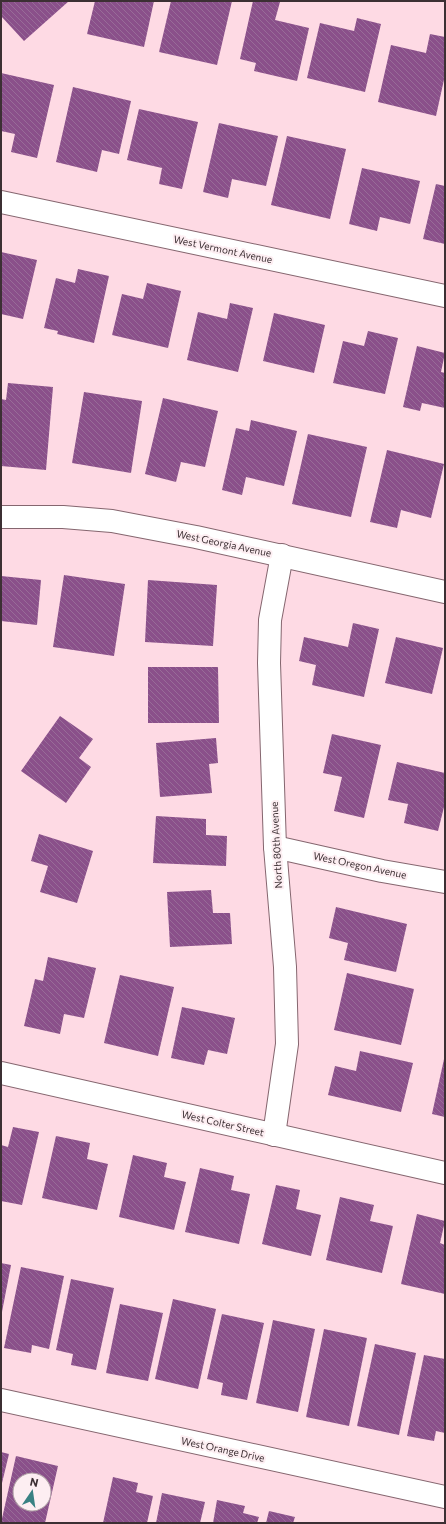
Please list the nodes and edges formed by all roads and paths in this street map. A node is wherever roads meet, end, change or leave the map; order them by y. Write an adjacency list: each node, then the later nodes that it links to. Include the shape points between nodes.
1 (1, 202): 2 (street, West Vermont Avenue)
2 (445, 296)
3 (1, 517): 4 (street, West Georgia Avenue, via 63,517 112,521)
4 (282, 555): 5 (street, West Georgia Avenue); 6 (street, North 80th Avenue, via 270,620)
5 (445, 592)
6 (275, 847): 7 (street, West Oregon Avenue); 9 (street, North 80th Avenue, via 285,966 287,1044)
7 (445, 882)
8 (1, 1073): 9 (street, West Colter Street)
9 (274, 1135): 10 (street, West Colter Street)
10 (445, 1173)
11 (1, 1400): 12 (street, West Orange Drive)
12 (445, 1497)

